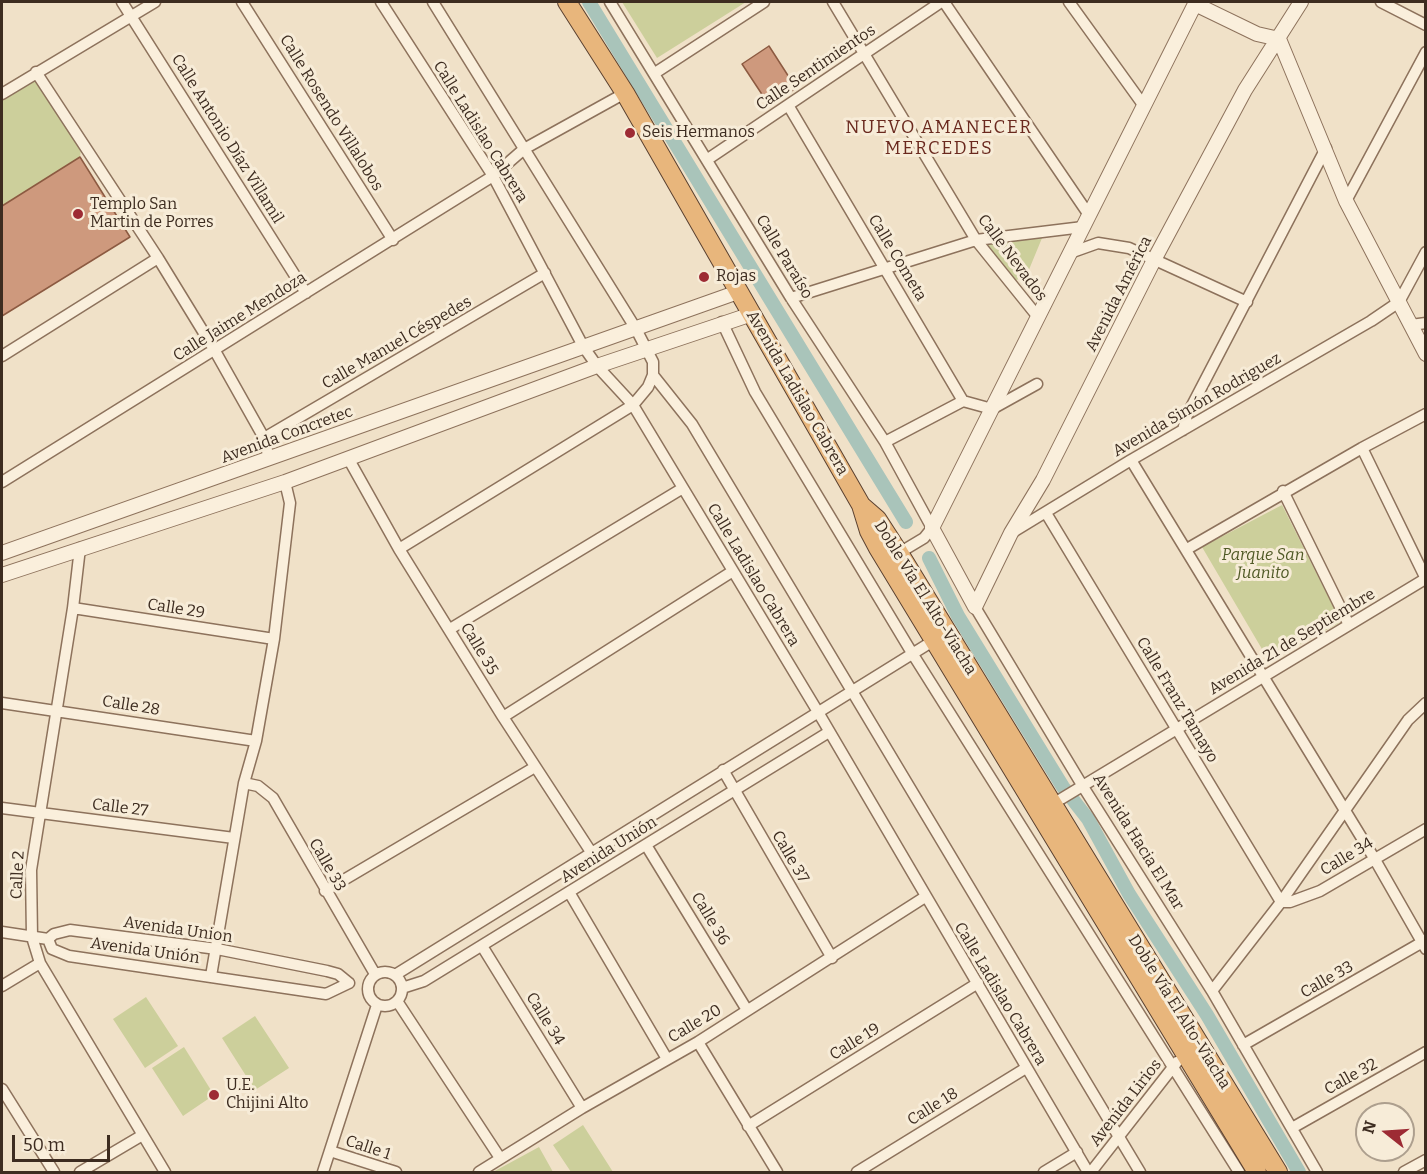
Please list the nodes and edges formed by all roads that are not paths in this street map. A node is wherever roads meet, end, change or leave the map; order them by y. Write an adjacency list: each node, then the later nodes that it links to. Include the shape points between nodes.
1 (122, 2): 15 (street, Calle Antonio Díaz Villamil)
2 (155, 2): 15 (street)
3 (242, 2): 32 (street, Calle Rosendo Villalobos)
4 (381, 2): 29 (street, Calle Ladislao Cabrera)
5 (433, 2): 27 (street)
6 (567, 2): 22 (highway, Avenida Ladislao Cabrera)
7 (610, 2): 21 (street, Calle Paraíso)
8 (764, 2): 21 (street)
9 (833, 2): 19 (street, Calle Nevados)
10 (943, 2): 19 (street, Calle Sentimientos); 31 (street)
11 (1069, 2): 25 (street)
12 (1301, 2): 17 (street, Avenida América)
13 (1381, 2): 16 (street)
14 (1196, 3): 17 (street, via 1257,34); 25 (street)
15 (132, 17): 20 (street); 41 (street, Calle Antonio Díaz Villamil)
16 (1425, 25)
17 (1279, 39): 26 (street); 37 (street, Avenida América, via 1245,90)
18 (1425, 52): 30 (street)
19 (865, 53): 24 (street, Calle Sentimientos); 33 (street, Calle Nevados)
20 (36, 72): 23 (street); 36 (street)
21 (655, 73): 28 (street, Calle Paraíso)
22 (625, 93): 27 (street, Calle Jaime Mendoza); 40 (highway, Avenida Ladislao Cabrera)
23 (2, 94)
24 (788, 105): 28 (street, Calle Sentimientos); 38 (street, Calle Cometa)
25 (1144, 106): 31 (street)
26 (1326, 148): 30 (street); 43 (street)
27 (524, 149): 29 (street, Calle Jaime Mendoza); 50 (street)
28 (708, 159): 42 (street, Calle Paraíso)
29 (493, 176): 32 (street, Calle Jaime Mendoza); 39 (street, Calle Ladislao Cabrera)
30 (1346, 201): 44 (street)
31 (1086, 221): 33 (street); 35 (street)
32 (393, 240): 41 (street, Calle Jaime Mendoza)
33 (976, 240): 38 (street); 46 (street, Calle Nevados)
34 (1425, 252): 44 (street)
35 (1070, 253): 37 (street, via 1098,243 1129,248); 46 (street)
36 (158, 258): 53 (street); 55 (street)
37 (1154, 260): 43 (street); 77 (street, Avenida América, via 1043,480)
38 (886, 267): 42 (street); 59 (street, Calle Cometa)
39 (545, 273): 51 (street, Calle Ladislao Cabrera); 64 (street, Calle Manuel Céspedes)
40 (738, 292): 45 (highway, Avenida Ladislao Cabrera); 50 (street, Avenida Concretec)
41 (306, 293): 53 (street, Calle Jaime Mendoza)
42 (791, 298): 65 (street, Calle Paraíso)
43 (1247, 302): 63 (street, via 1187,415)
44 (1399, 302): 49 (street); 63 (street, Avenida Simón Rodriguez)
45 (752, 314): 47 (street); 74 (highway, Avenida Ladislao Cabrera)
46 (1038, 317): 61 (street)
47 (722, 322): 52 (street); 92 (street, via 754,392)
48 (1425, 323): 49 (street)
49 (1411, 325): 54 (street)
50 (636, 329): 51 (street, Avenida Concretec); 52 (street)
51 (583, 346): 56 (street, Calle Ladislao Cabrera); 68 (street, Avenida Concretec)
52 (647, 350): 56 (street); 57 (street, via 653,362)
53 (215, 351): 64 (street); 70 (street, Calle Jaime Mendoza)
54 (1425, 354)
55 (2, 356)
56 (597, 366): 60 (street, Calle Ladislao Cabrera); 67 (street)
57 (653, 375): 60 (street); 94 (street, via 692,424)
58 (1036, 384): 61 (street)
59 (963, 401): 61 (street); 65 (street)
60 (633, 405): 72 (street, Calle Ladislao Cabrera); 79 (street)
61 (992, 409): 76 (street)
62 (1425, 414): 66 (street)
63 (1183, 430): 69 (street, Avenida Simón Rodriguez)
64 (264, 438): 68 (street)
65 (885, 442): 76 (street, Calle Paraíso)
66 (1362, 448): 73 (street); 85 (street)
67 (348, 458): 71 (street); 79 (street, Calle 35)
68 (269, 459): 82 (street, Avenida Concretec)
69 (1131, 460): 75 (street, Avenida Simón Rodriguez); 80 (street)
70 (2, 482)
71 (285, 482): 78 (street); 90 (street, via 290,503)
72 (683, 488): 83 (street, Calle Ladislao Cabrera); 89 (street)
73 (1284, 491): 80 (street); 88 (street)
74 (861, 505): 81 (highway, Doble Vía El Alto-Viacha); 91 (highway, Doble Vía El Alto-Viacha, via 868,531)
75 (1046, 513): 77 (street, Avenida Simón Rodriguez); 100 (street, Calle Franz Tamayo)
76 (928, 533): 81 (street); 86 (street, Avenida Hacia El Mar)
77 (1011, 533): 86 (street, Avenida América)
78 (80, 548): 84 (street); 87 (street, Calle 2)
79 (399, 549): 89 (street, Calle 35)
80 (1187, 549): 93 (street)
81 (905, 550): 108 (highway, Doble Vía El Alto-Viacha)
82 (2, 553)
83 (733, 571): 98 (street, Calle Ladislao Cabrera); 99 (street)
84 (2, 575)
85 (1425, 579): 88 (street, Avenida 21 de Septiembre)
86 (975, 607): 106 (street, Avenida Hacia El Mar)
87 (73, 608): 90 (street, Calle 29); 97 (street, Calle 2)
88 (1348, 625): 93 (street, Avenida 21 de Septiembre)
89 (450, 629): 99 (street, Calle 35)
90 (273, 639): 102 (street)
91 (933, 641): 92 (street); 145 (highway, Doble Vía El Alto-Viacha)
92 (912, 653): 94 (street); 145 (street)
93 (1263, 677): 100 (street, Avenida 21 de Septiembre); 110 (street)
94 (851, 692): 98 (street); 152 (street)
95 (2, 703): 97 (street, Calle 28)
96 (1425, 703): 110 (street, via 1408,720)
97 (56, 710): 102 (street, Calle 28); 111 (street, Calle 2)
98 (818, 712): 101 (street, Calle Ladislao Cabrera); 104 (street)
99 (503, 717): 103 (street, Calle 35)
100 (1178, 730): 106 (street, Avenida 21 de Septiembre); 120 (street, Calle Franz Tamayo)
101 (830, 732): 107 (street, Avenida Unión); 119 (street, Calle Ladislao Cabrera)
102 (256, 741): 105 (street)
103 (534, 768): 115 (street, Calle 35); 117 (street)
104 (723, 770): 107 (street, Calle 37); 115 (street)
105 (244, 783): 113 (street); 117 (street, Calle 33, via 258,786 273,798)
106 (1079, 788): 108 (street, Avenida 21 de Septiembre); 137 (street, Avenida Hacia El Mar)
107 (734, 791): 114 (street, Avenida Unión); 127 (street, Calle 37)
108 (1056, 802): 170 (highway, Doble Vía El Alto-Viacha)
109 (2, 808): 111 (street, Calle 27)
110 (1343, 811): 116 (street); 120 (street)
111 (39, 813): 113 (street, Calle 27); 122 (street, Calle 2, via 31,870)
112 (1425, 829): 116 (street, Calle 34)
113 (234, 838): 126 (street)
114 (646, 845): 118 (street, Avenida Unión); 140 (street, Calle 36)
115 (591, 852): 130 (street)
116 (1374, 858): 120 (street, Calle 34, via 1320,891 1290,903); 124 (street)
117 (325, 891): 129 (street, Calle 33)
118 (569, 892): 125 (street, Avenida Unión); 144 (street)
119 (925, 897): 127 (street, Calle 20); 133 (street, Calle Ladislao Cabrera)
120 (1281, 902): 137 (street)
121 (2, 932): 122 (street, Avenida Union)
122 (32, 937): 123 (street, Avenida Union); 128 (street, Calle 2)
123 (48, 939): 126 (street, Avenida Union, via 70,930); 131 (street, Avenida Unión, via 52,949 69,956)
124 (1424, 944): 142 (street, Calle 33)
125 (482, 946): 136 (street, Avenida Unión, via 424,981); 148 (street, Calle 34)
126 (217, 949): 131 (street); 132 (street, Avenida Union, via 327,971)
127 (832, 958): 140 (street, Calle 20)
128 (40, 963): 134 (street); 151 (street, Calle 2)
129 (375, 974): 130 (street); 135 (street)
130 (396, 975): 136 (street)
131 (211, 976): 132 (street, Avenida Unión, via 326,994)
132 (349, 983): 135 (street, Avenida Union)
133 (978, 983): 146 (street, Calle Ladislao Cabrera); 149 (street, Calle 19)
134 (2, 986)
135 (367, 987): 139 (street, via 369,997)
136 (402, 988): 138 (street)
137 (1212, 991): 142 (street, Avenida Hacia El Mar)
138 (397, 1002): 139 (street); 155 (street)
139 (377, 1005): 153 (street)
140 (747, 1010): 141 (street, Calle 20)
141 (698, 1042): 144 (street, Calle 20); 149 (street)
142 (1243, 1045): 150 (street, Avenida Hacia El Mar)
143 (1425, 1052): 150 (street, Calle 32)
144 (667, 1059): 148 (street, Calle 20)
145 (1179, 1059): 152 (street, Avenida Lirios); 168 (street); 169 (highway, Doble Vía El Alto-Viacha)
146 (1026, 1068): 154 (street, Calle Ladislao Cabrera); 164 (street, Calle 18)
147 (2, 1089): 157 (street)
148 (582, 1108): 155 (street, Calle 20)
149 (748, 1126): 163 (street)
150 (1292, 1128): 171 (street, Avenida Hacia El Mar)
151 (141, 1136): 158 (street); 159 (street, Calle 2)
152 (1118, 1138): 166 (street, Avenida Lirios); 167 (street)
153 (330, 1151): 160 (street); 161 (street, Calle 1)
154 (1077, 1152): 165 (street); 166 (street, Calle Ladislao Cabrera)
155 (500, 1158): 162 (street, Calle 20)
156 (1425, 1160): 172 (street)
157 (54, 1173)
158 (80, 1173)
159 (165, 1173)
160 (323, 1173)
161 (396, 1173)
162 (479, 1173)
163 (777, 1173)
164 (857, 1173)
165 (1044, 1173)
166 (1089, 1173)
167 (1140, 1173)
168 (1239, 1173)
169 (1257, 1173)
170 (1278, 1173)
171 (1317, 1173)
172 (1404, 1173)

